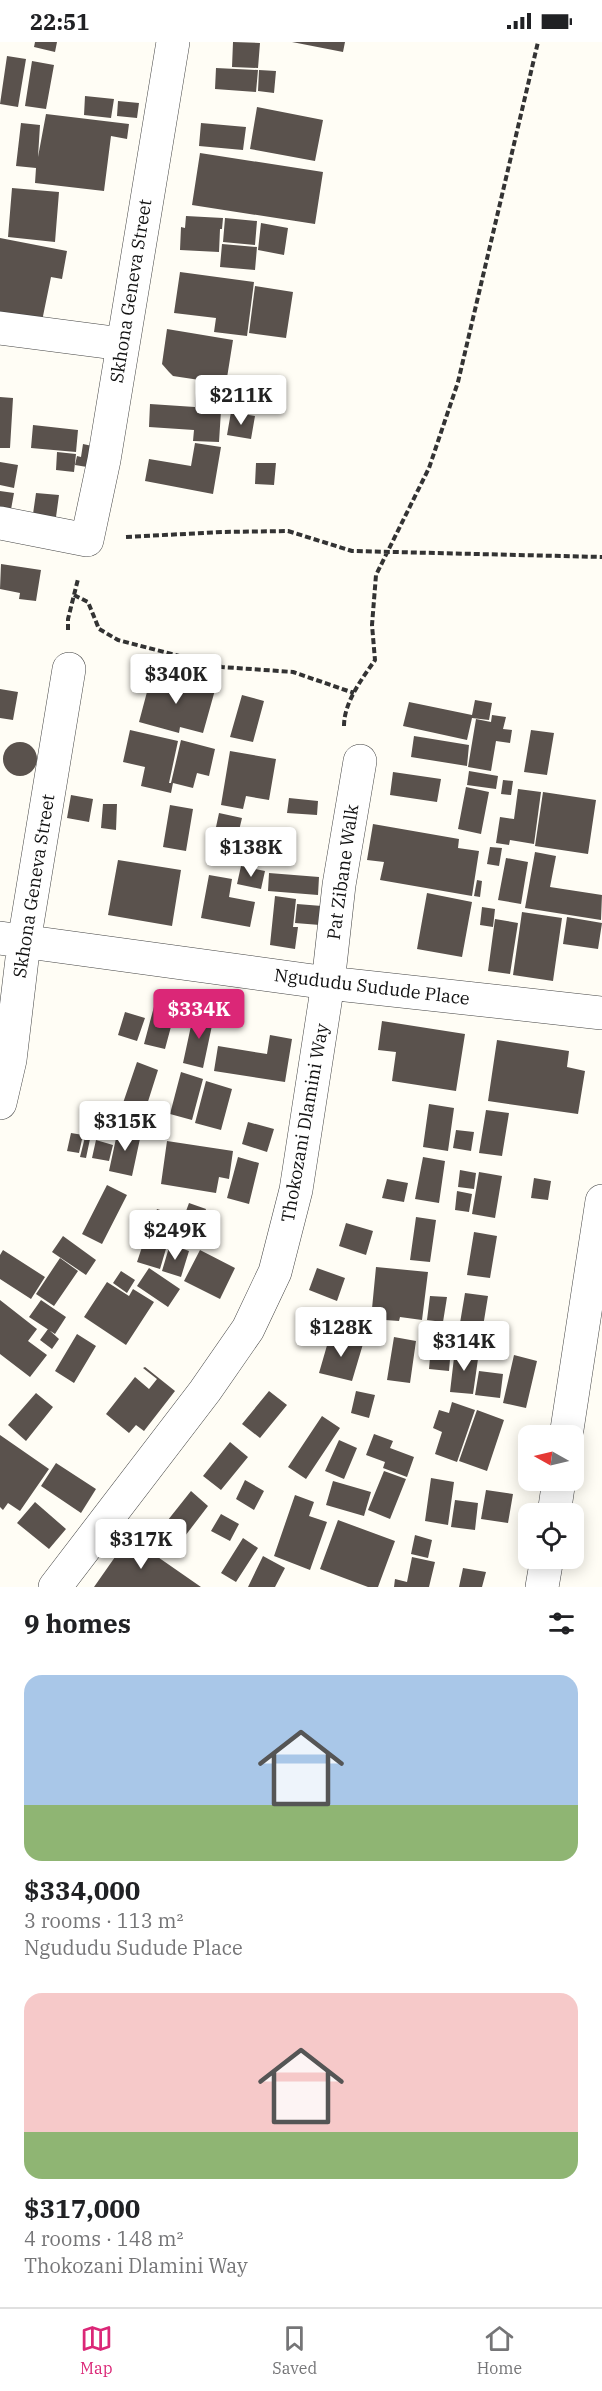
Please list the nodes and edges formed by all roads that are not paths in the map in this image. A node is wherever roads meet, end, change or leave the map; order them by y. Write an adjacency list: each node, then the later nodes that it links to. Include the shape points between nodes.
1 (173, 42): 3 (street, Skhona Geneva Street)
2 (0, 328): 3 (street)
3 (122, 344): 4 (street, Skhona Geneva Street, via 87,540)
4 (0, 523)
5 (69, 669): 7 (street, Skhona Geneva Street)
6 (360, 760): 8 (street, Pat Zibane Walk, via 339,885)
7 (12, 940): 8 (street, Ngududu Sudude Place); 10 (street, Skhona Geneva Street, via 10,1060)
8 (328, 983): 9 (street, Ngududu Sudude Place); 14 (street, Thokozani Dlamini Way, via 297,1190 275,1272 248,1329 205,1391)
9 (602, 1013)
10 (0, 1103)
11 (602, 1201): 12 (street)
12 (568, 1425)
13 (545, 1569): 15 (street)
14 (55, 1587)
15 (542, 1587)

